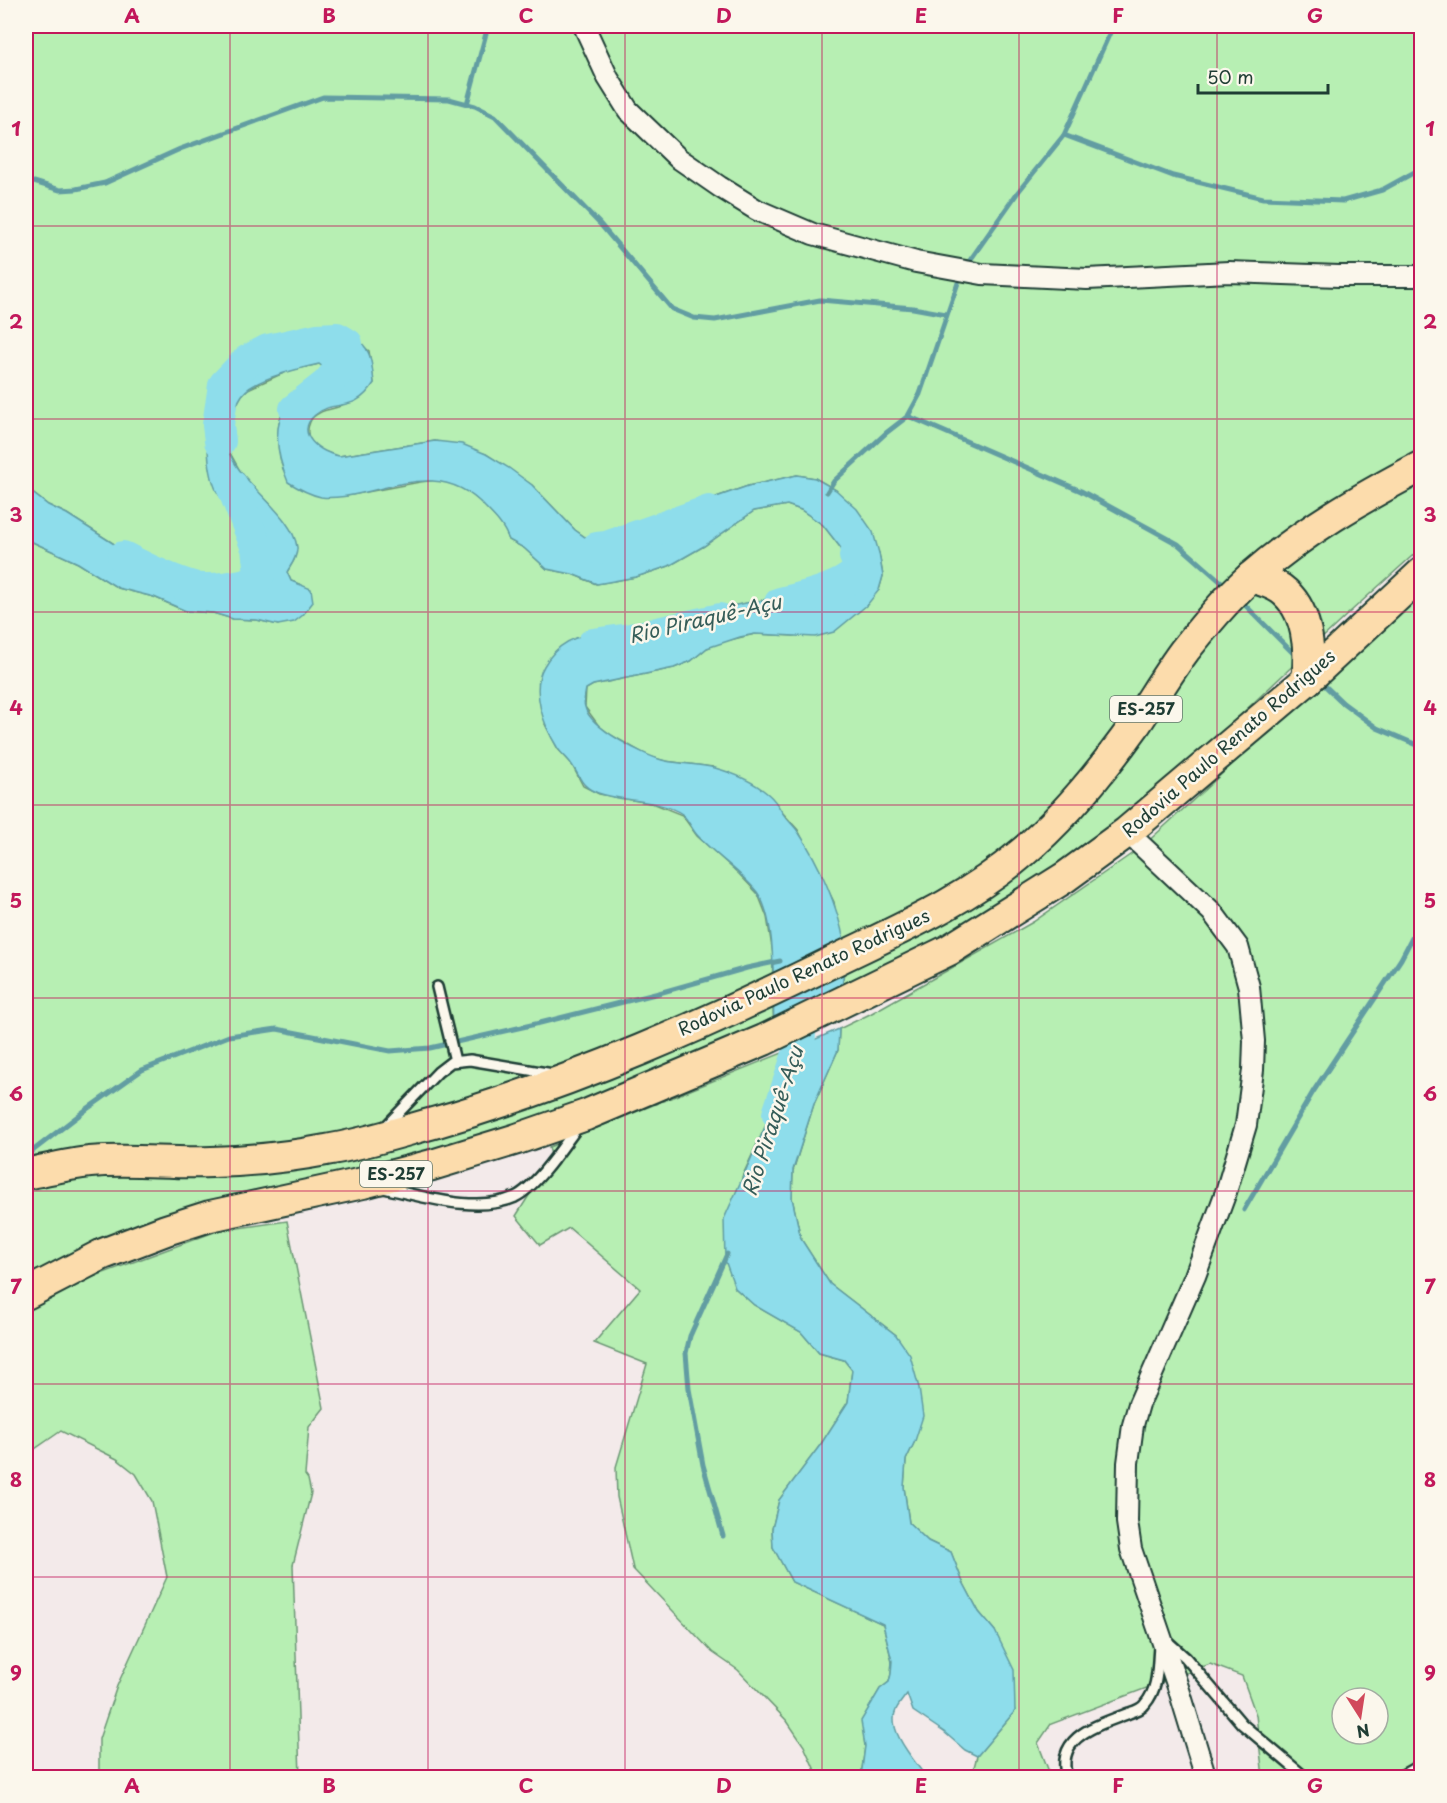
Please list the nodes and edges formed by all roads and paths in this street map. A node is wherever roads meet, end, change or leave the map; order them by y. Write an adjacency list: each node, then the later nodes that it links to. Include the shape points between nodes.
1 (584, 26): 2 (street, via 628,110 678,158 757,210 813,234 916,262 982,274 1087,279 1229,272)
2 (1422, 276)
3 (1422, 466): 5 (main road, Rodovia Paulo Renato Rodrigues / ES-257, via 1353,502)
4 (1422, 573): 6 (main road, Rodovia Paulo Renato Rodrigues / ES-257)
5 (1251, 577): 6 (main road, via 1281,589 1291,598 1308,643); 10 (main road, Rodovia Paulo Renato Rodrigues / ES-257, via 1183,653 1134,727 1087,786 1048,830 983,883 922,918 759,999)
6 (1307, 680): 7 (main road, Rodovia Paulo Renato Rodrigues / ES-257)
7 (1127, 832): 11 (main road, Rodovia Paulo Renato Rodrigues / ES-257, via 1064,878 949,950 764,1040); 16 (street, via 1212,912 1238,947 1249,987 1254,1041 1246,1125 1226,1192 1196,1276 1133,1425 1127,1522 1131,1549)
8 (437, 987): 9 (lane)
9 (455, 1061): 10 (lane, via 470,1060); 12 (lane, via 438,1072)
10 (573, 1077): 12 (main road, Rodovia Paulo Renato Rodrigues / ES-257, via 495,1105)
11 (586, 1115): 14 (main road, Rodovia Paulo Renato Rodrigues / ES-257); 14 (lane, via 538,1178 516,1197 470,1204)
12 (369, 1141): 13 (main road, Rodovia Paulo Renato Rodrigues / ES-257, via 273,1159 90,1162)
13 (26, 1174)
14 (363, 1183): 15 (main road, Rodovia Paulo Renato Rodrigues / ES-257, via 210,1216 103,1254)
15 (29, 1288)
16 (1160, 1635): 18 (lane, via 1155,1690 1144,1707 1074,1739 1066,1753); 19 (street); 20 (lane, via 1186,1658 1242,1724)
17 (1422, 1764): 21 (lane)
18 (1067, 1778)
19 (1206, 1778)
20 (1306, 1778)
21 (1397, 1778)

